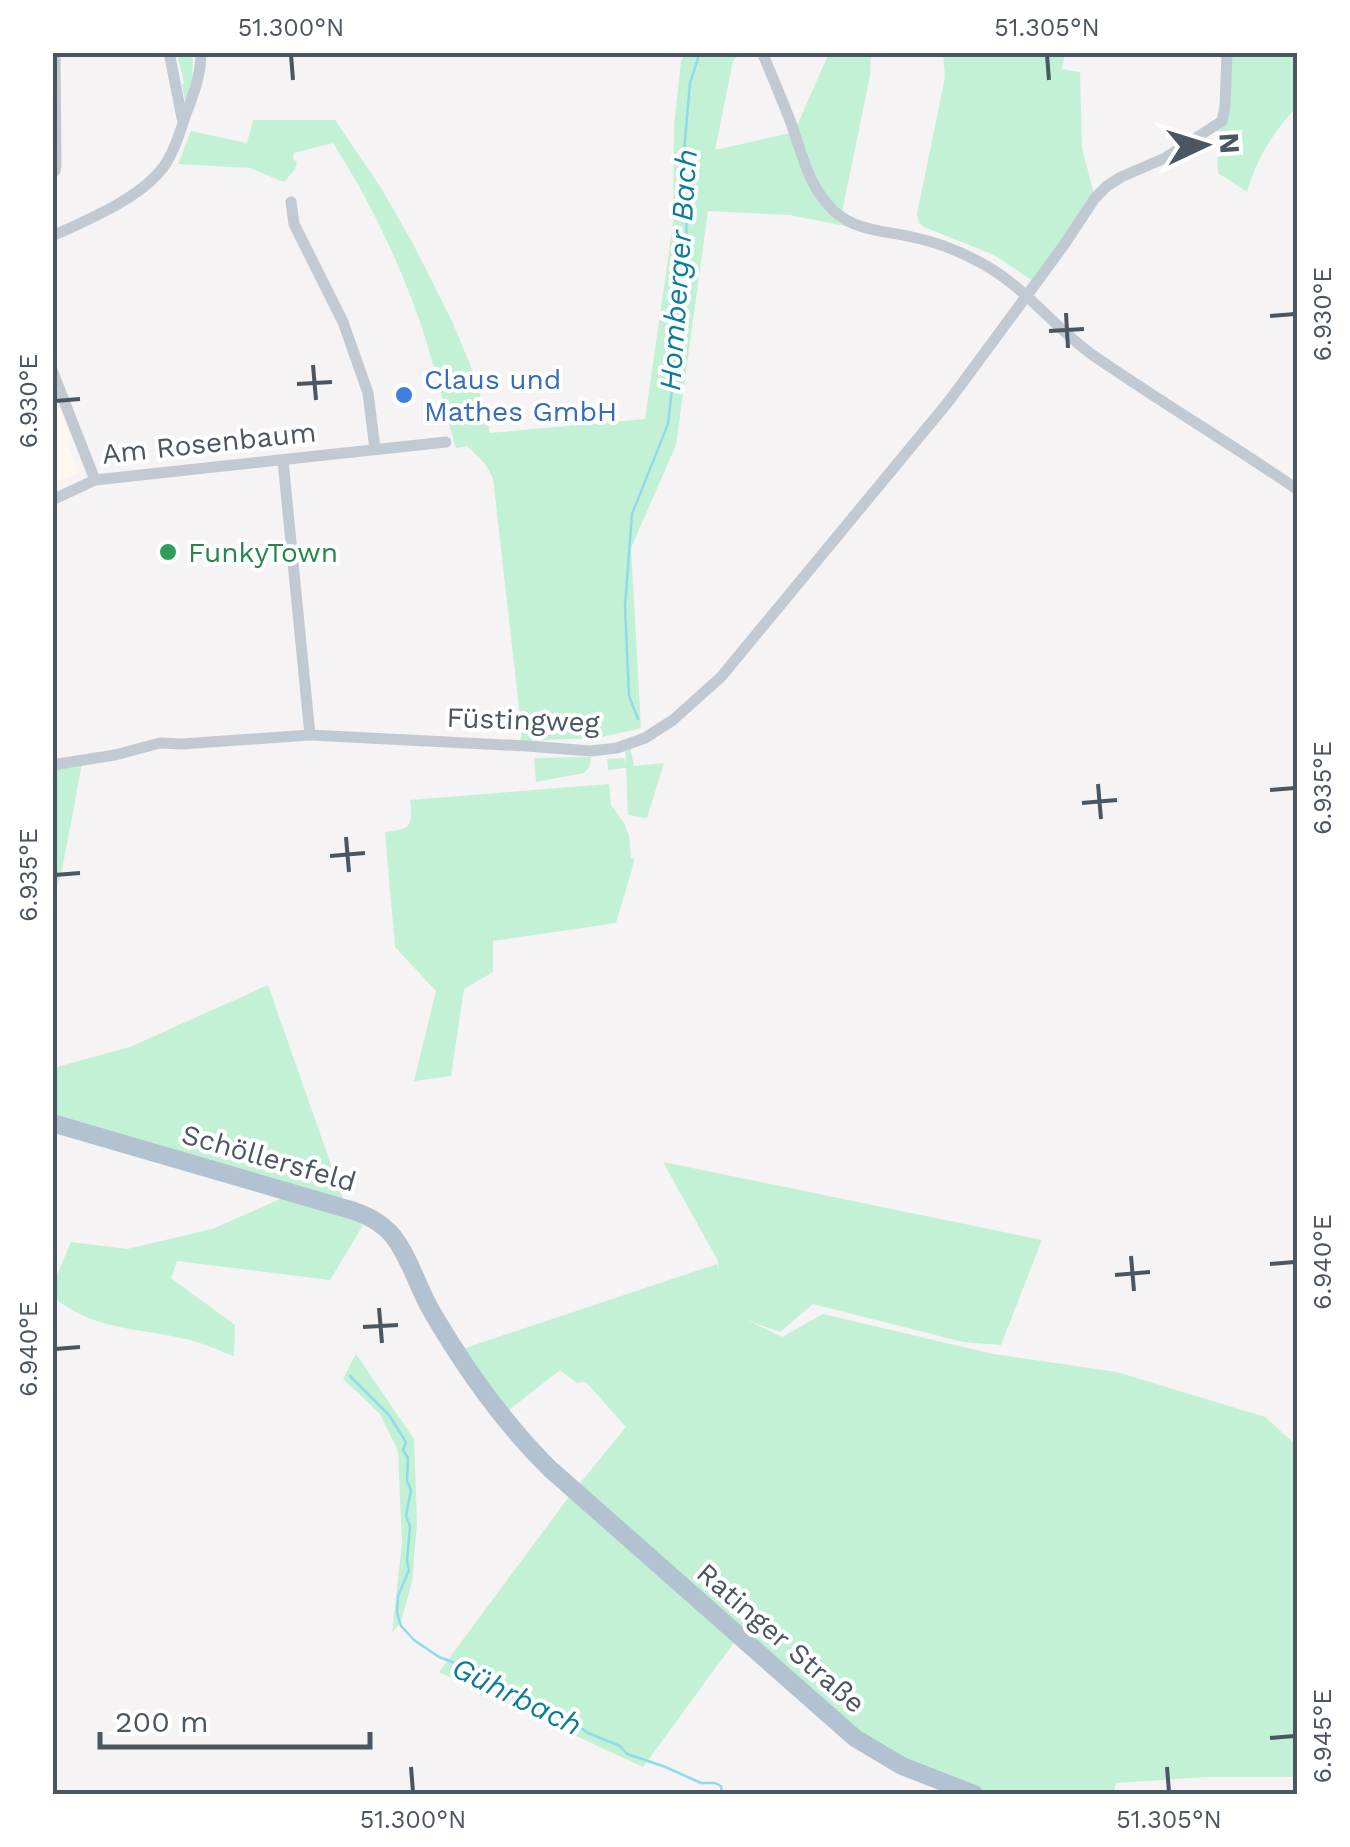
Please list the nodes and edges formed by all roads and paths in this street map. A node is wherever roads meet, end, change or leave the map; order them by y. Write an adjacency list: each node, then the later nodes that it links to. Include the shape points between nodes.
1 (55, 52): 7 (street)
2 (169, 52): 6 (street)
3 (201, 52): 6 (street)
4 (762, 52): 11 (street, via 810,178 836,214 964,256)
5 (1228, 52): 11 (street, Füstingweg, via 1222,121 1108,186)
6 (183, 122): 10 (street, via 157,176)
7 (54, 148): 8 (street)
8 (54, 169)
9 (291, 202): 14 (street, via 294,224 343,322 368,393)
10 (52, 236)
11 (1026, 294): 17 (street, via 1091,354); 19 (street, Füstingweg, via 948,401 721,678 662,728 632,743 591,751)
12 (52, 370): 16 (street)
13 (446, 442): 14 (street, Am Rosenbaum)
14 (375, 450): 15 (street, Am Rosenbaum)
15 (283, 461): 16 (street, Am Rosenbaum); 19 (street)
16 (94, 480): 18 (street, Am Rosenbaum)
17 (1298, 490)
18 (52, 500)
19 (310, 735): 20 (street, Füstingweg, via 160,744)
20 (52, 765)
21 (52, 1123): 22 (main road, Schöllersfeld, via 378,1221 490,1398)
22 (573, 1491): 23 (main road, Ratinger Straße, via 855,1738)
23 (974, 1794)

